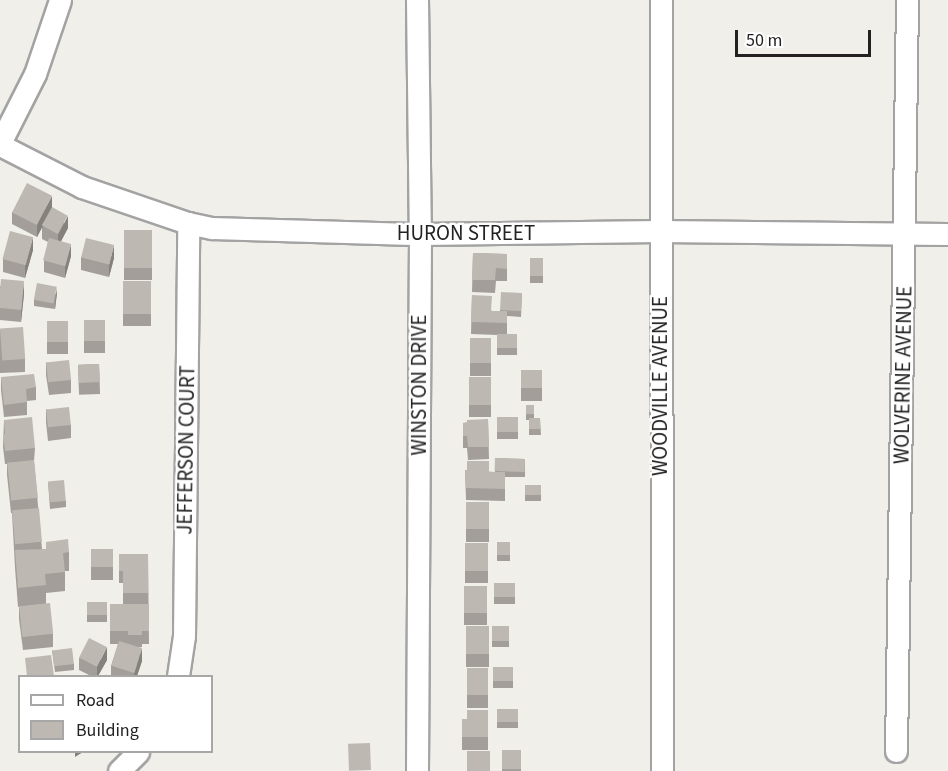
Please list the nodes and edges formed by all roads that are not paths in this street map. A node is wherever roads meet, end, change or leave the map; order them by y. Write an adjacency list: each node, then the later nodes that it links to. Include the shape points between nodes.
1 (60, 0): 5 (street, via 35,74)
2 (417, 0): 8 (street, WINSTON DRIVE)
3 (661, 0): 7 (street, WOODVILLE AVENUE)
4 (907, 0): 10 (street, WOLVERINE AVENUE)
5 (0, 144): 6 (street, HURON STREET, via 82,187)
6 (188, 223): 8 (street, HURON STREET, via 252,231); 11 (street, JEFFERSON COURT, via 184,636)
7 (660, 231): 8 (street, HURON STREET); 10 (street, HURON STREET); 16 (street, WOODVILLE AVENUE)
8 (420, 234): 15 (street, WINSTON DRIVE)
9 (948, 234): 10 (street, HURON STREET)
10 (905, 235): 12 (street, WOLVERINE AVENUE)
11 (178, 675)
12 (896, 751)
13 (137, 753): 14 (street)
14 (119, 771)
15 (417, 771)
16 (662, 771)

